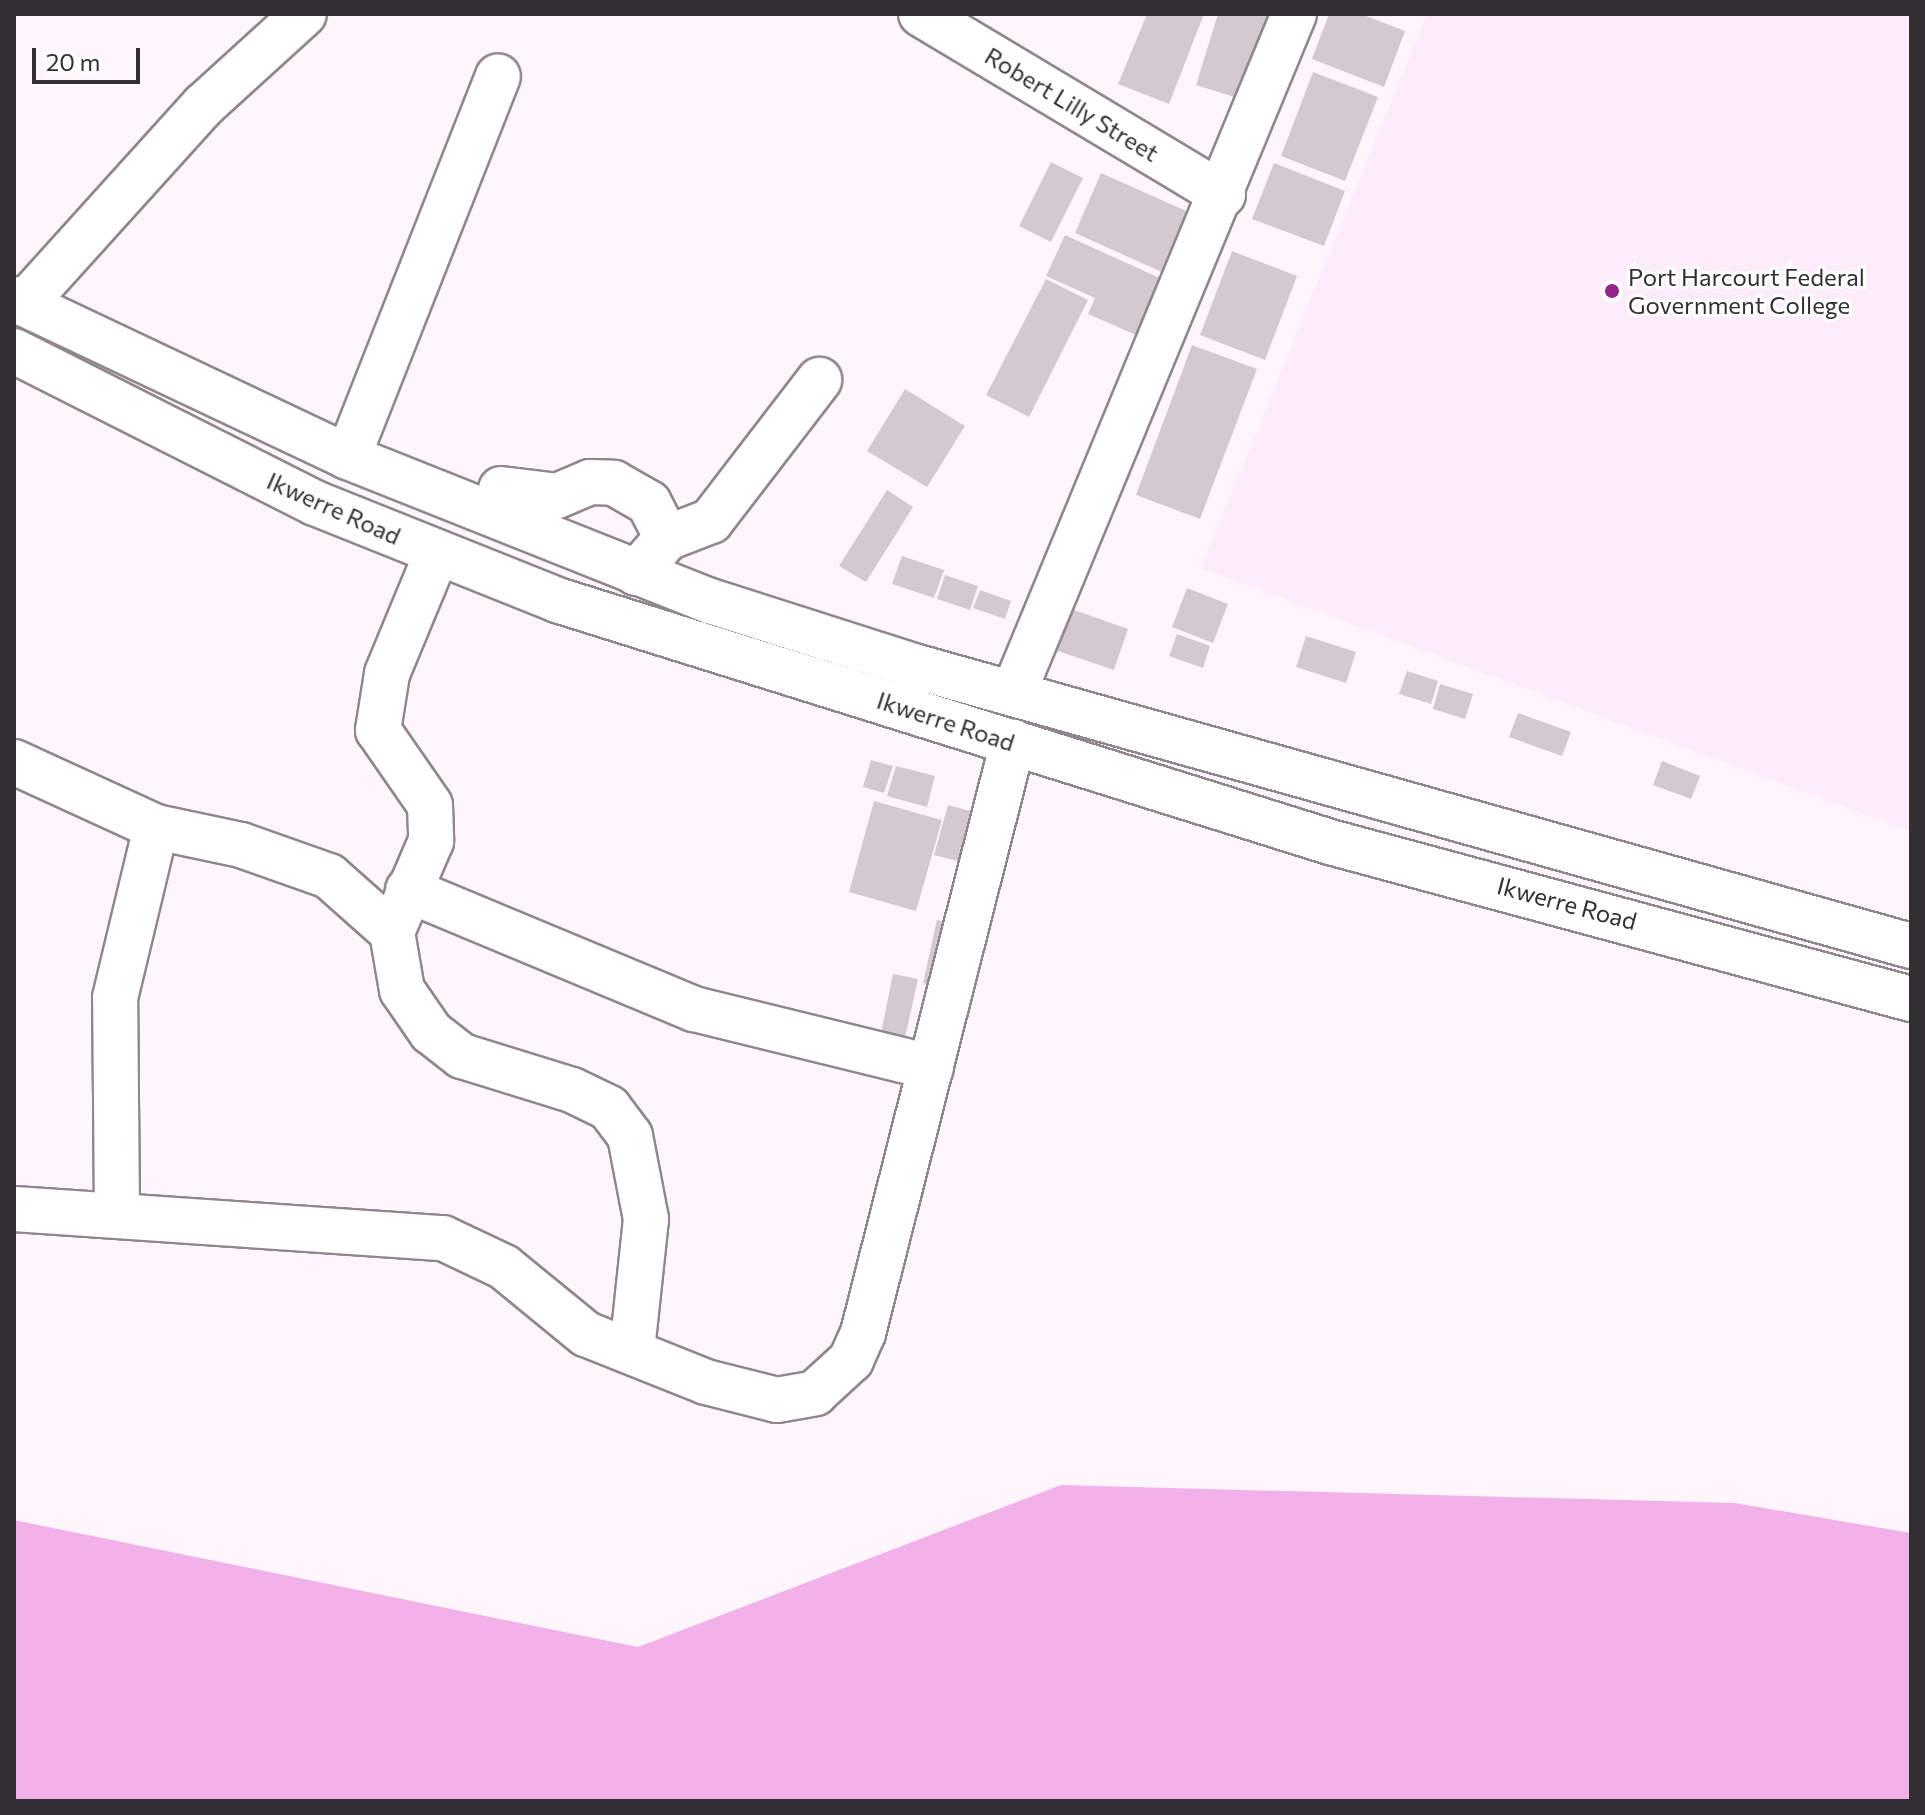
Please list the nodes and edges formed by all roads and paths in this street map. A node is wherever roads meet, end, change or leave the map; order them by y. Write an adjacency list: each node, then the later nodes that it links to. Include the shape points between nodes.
1 (304, 14): 6 (main road, via 204,105)
2 (921, 14): 5 (main road, Robert Lilly Street)
3 (1294, 14): 5 (main road)
4 (498, 77): 9 (main road)
5 (1223, 195): 14 (main road)
6 (19, 302): 9 (main road, Ikwerre Road)
7 (14, 351): 12 (main road, Ikwerre Road, via 315,503)
8 (819, 380): 11 (main road, via 711,521)
9 (348, 457): 13 (main road, Ikwerre Road)
10 (501, 489): 11 (main road, via 557,496 590,482 614,483 649,503)
11 (667, 538): 13 (main road)
12 (437, 553): 15 (main road, Ikwerre Road, via 557,600); 18 (main road, via 387,674 378,730 430,805 431,841)
13 (636, 573): 14 (main road, Ikwerre Road)
14 (1013, 694): 20 (main road, Ikwerre Road)
15 (1013, 742): 21 (main road, Ikwerre Road, via 1330,842); 22 (main road)
16 (14, 762): 17 (main road)
17 (156, 827): 19 (main road, via 241,845 329,876); 24 (main road, via 115,998)
18 (408, 890): 19 (main road); 22 (main road, via 694,1009)
19 (392, 932): 25 (main road, via 402,990 431,1032 462,1056 609,1108 630,1136 646,1219)
20 (1911, 946)
21 (1911, 999)
22 (931, 1067): 25 (main road, via 851,1360 815,1393 777,1400 706,1382)
23 (14, 1209): 24 (main road)
24 (117, 1212): 25 (main road, via 443,1238 504,1267 586,1334)
25 (632, 1349)

